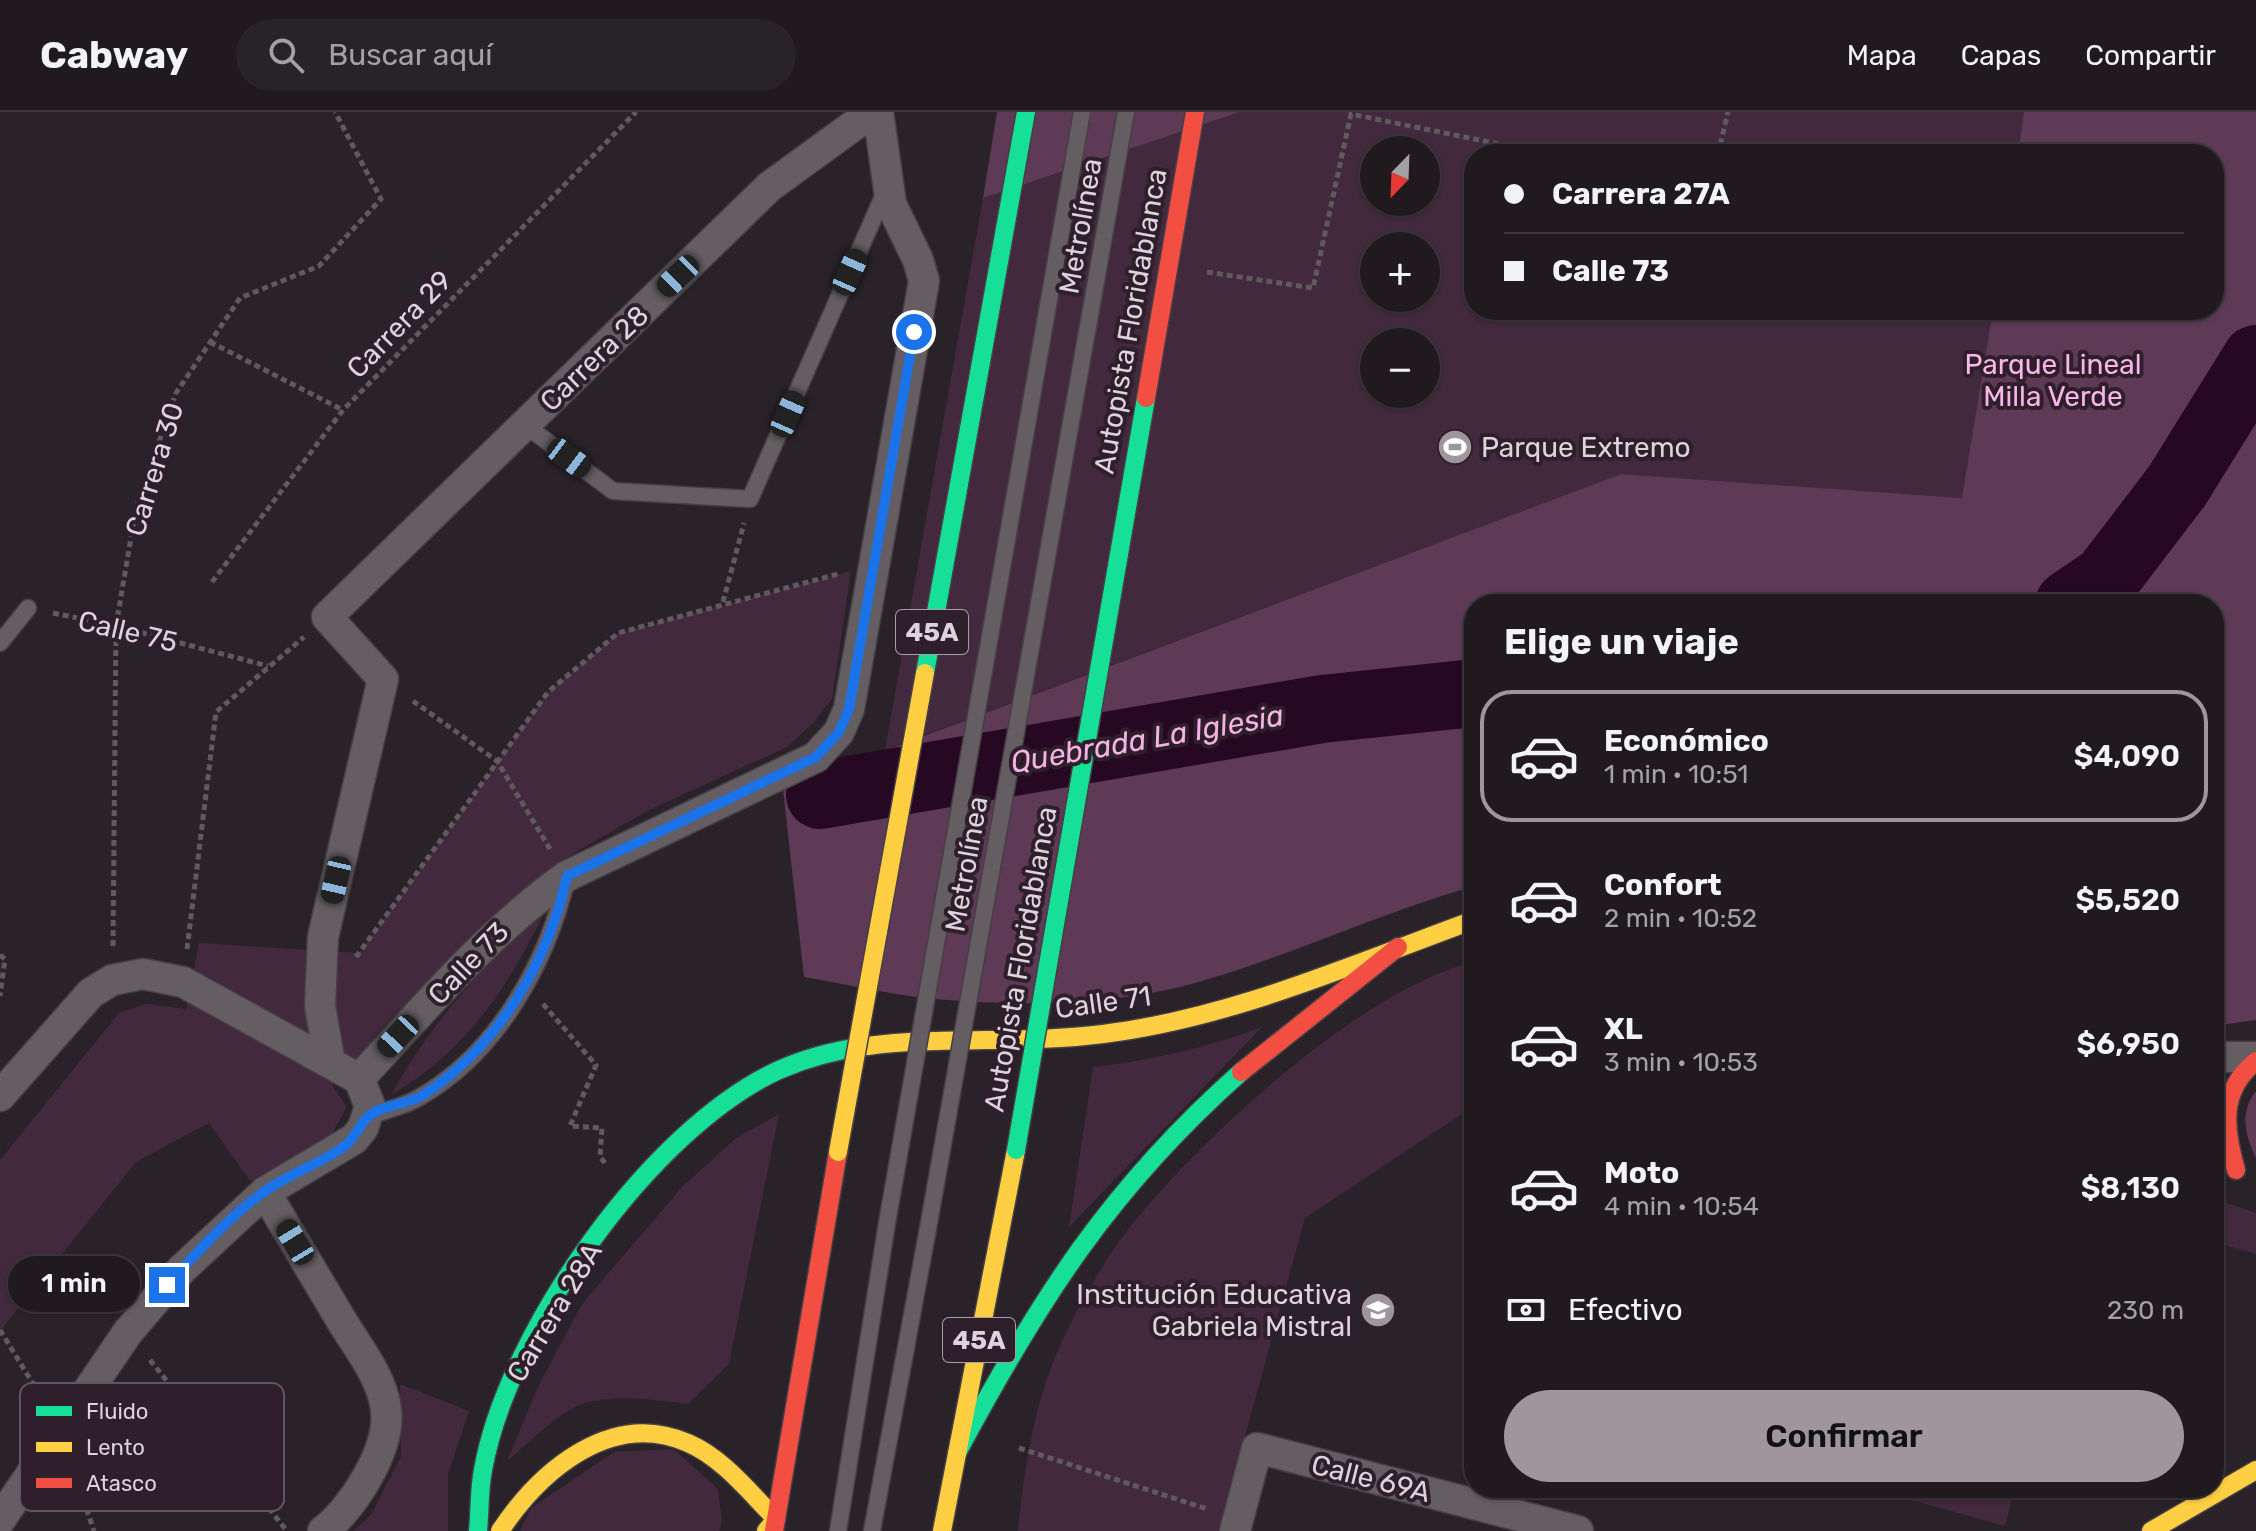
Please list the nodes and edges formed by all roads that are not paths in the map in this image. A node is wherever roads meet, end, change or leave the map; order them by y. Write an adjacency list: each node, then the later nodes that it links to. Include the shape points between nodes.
1 (875, 112): 6 (street); 7 (street, Carrera 28, via 769,187)
2 (1026, 112): 32 (main road, 45A, bridge)
3 (1082, 112): 36 (lane, Metrolínea, bridge)
4 (1126, 112): 37 (lane, Metrolínea, bridge)
5 (1195, 112): 25 (main road, Autopista Floridablanca / 45A, bridge, via 1016,1150)
6 (887, 187): 7 (lane, via 750,499 613,491); 10 (street, Calle 73, via 924,281 849,709 839,732 816,757)
7 (525, 425): 15 (street, Carrera 28, via 327,617 383,679 323,937 320,1006)
8 (28, 608): 9 (lane)
9 (0, 643)
10 (567, 876): 16 (street, Calle 73, via 498,930); 18 (lane, via 557,918 526,984 493,1032 454,1074 418,1099)
11 (1464, 924): 12 (main road, Calle 71)
12 (1398, 947): 19 (main road, Calle 71, via 1232,1006 1132,1028 1049,1039 884,1044 825,1053 753,1084); 25 (main road, via 1235,1075 1110,1205 1047,1292)
13 (2224, 1057): 14 (street)
14 (2256, 1059): 21 (main road, via 2235,1079 2227,1101 2225,1130)
15 (330, 1063): 16 (street); 17 (street, via 183,982 143,974 112,980 76,1009)
16 (359, 1079): 18 (street, via 370,1106)
17 (0, 1096)
18 (368, 1116): 23 (street, via 342,1149)
19 (697, 1125): 34 (main road, Carrera 28A, via 632,1190 584,1255 516,1368 481,1464)
20 (2224, 1166): 21 (main road)
21 (2236, 1170): 22 (main road)
22 (2256, 1177)
23 (265, 1192): 24 (street, via 182,1269); 33 (street, via 371,1369 386,1409 386,1433 368,1475)
24 (93, 1383)
25 (957, 1453): 38 (main road, Autopista Floridablanca / 45A)
26 (2256, 1470): 27 (main road)
27 (2224, 1489)
28 (20, 1491): 30 (street)
29 (2208, 1498): 40 (main road)
30 (0, 1520)
31 (1236, 1525): 39 (street, Calle 69A, via 1257,1448)
32 (772, 1527): 35 (main road, via 695,1447 638,1434 596,1443 546,1473)
33 (323, 1531)
34 (478, 1531)
35 (500, 1531)
36 (838, 1531)
37 (872, 1531)
38 (942, 1531)
39 (1578, 1531)
40 (2151, 1531)

